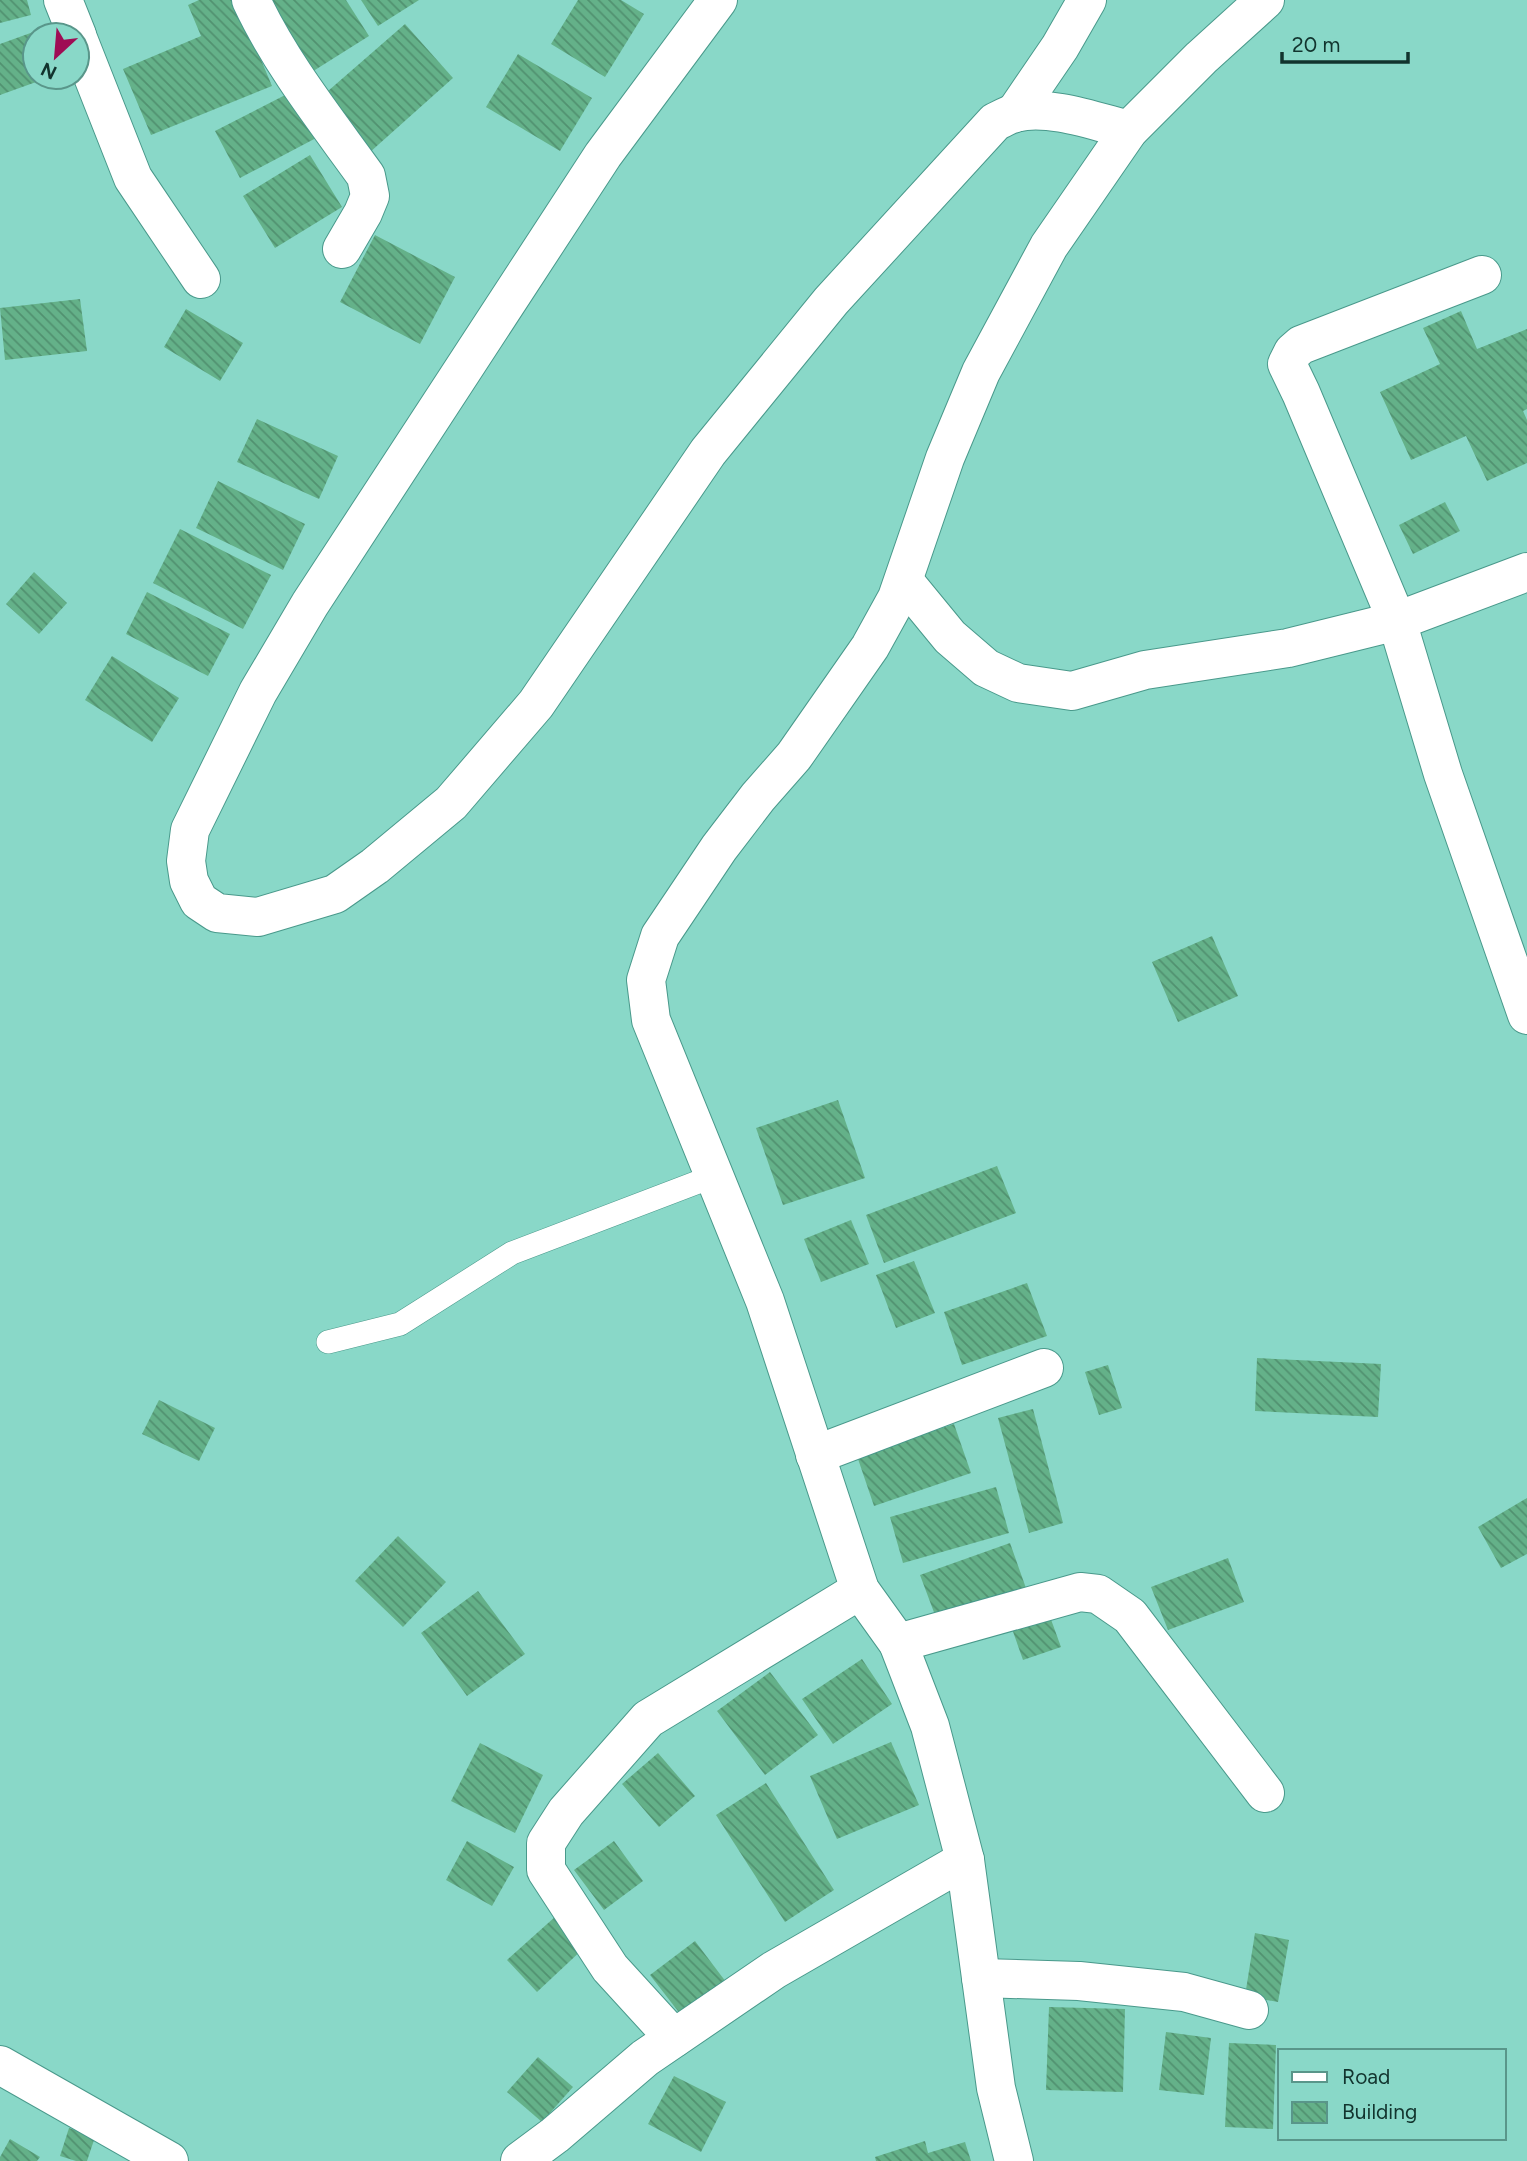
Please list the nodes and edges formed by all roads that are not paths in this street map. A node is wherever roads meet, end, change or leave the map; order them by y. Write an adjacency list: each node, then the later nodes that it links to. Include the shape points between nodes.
1 (63, 0): 6 (street)
2 (251, 0): 10 (street, via 294,76 366,176 370,196)
3 (718, 0): 8 (street, via 603,155 310,604 258,692 190,830 189,881 200,901 218,912 258,917 335,894 451,803 536,704 708,452 831,301 995,122)
4 (1087, 0): 8 (street)
5 (1265, 0): 9 (street)
6 (71, 21)
7 (91, 71): 12 (street, via 133,178)
8 (1015, 113): 9 (street, via 1068,115)
9 (1129, 130): 14 (street, via 1049,246 981,372 945,458)
10 (342, 249)
11 (1482, 275): 15 (street, via 1301,345 1287,364)
12 (201, 279)
13 (1527, 572): 15 (street)
14 (904, 580): 15 (street, via 950,637 986,668 1018,683 1072,691 1145,670 1288,648); 17 (street, via 862,658 794,756 719,848 660,936 646,980 651,1020)
15 (1397, 621): 16 (street, via 1443,774)
16 (1527, 1015)
17 (714, 1176): 18 (lane, via 512,1253 400,1324); 20 (street, via 765,1301)
18 (328, 1342)
19 (1044, 1368): 20 (street)
20 (815, 1455): 21 (street)
21 (860, 1590): 22 (street); 27 (street, via 648,1719 566,1812 546,1843 546,1870 610,1968)
22 (898, 1643): 23 (street, via 1080,1592 1097,1594 1130,1616); 24 (street, via 930,1726)
23 (1265, 1793)
24 (965, 1860): 25 (street); 27 (street, via 774,1970)
25 (981, 1978): 26 (street, via 1079,1981 1184,1992); 31 (street, via 996,2088)
26 (1249, 2010)
27 (674, 2038): 30 (street)
28 (0, 2064): 29 (street)
29 (169, 2161)
30 (520, 2161)
31 (1014, 2161)

